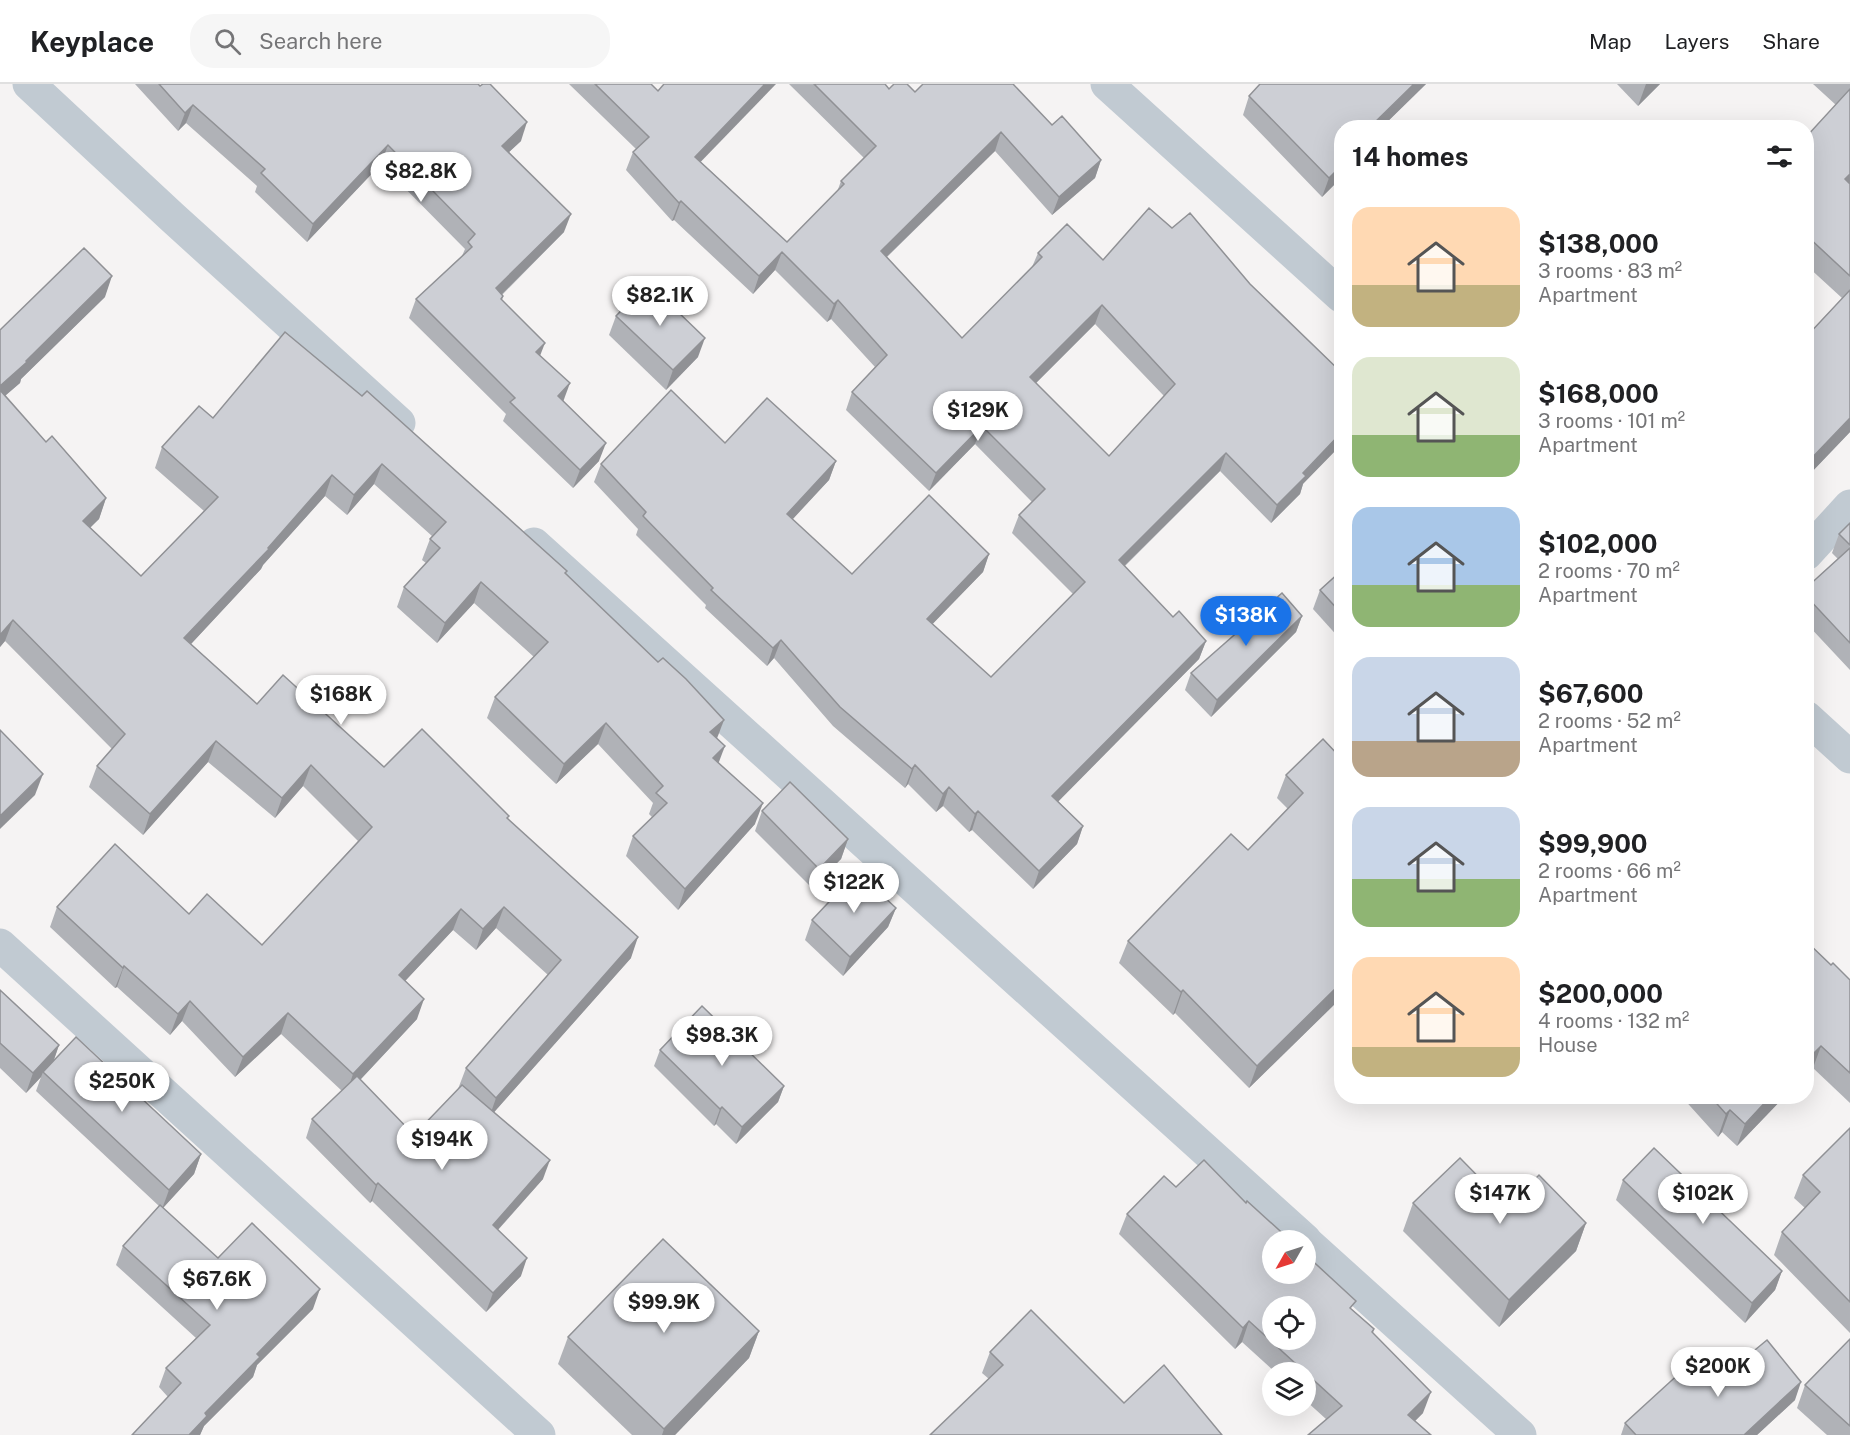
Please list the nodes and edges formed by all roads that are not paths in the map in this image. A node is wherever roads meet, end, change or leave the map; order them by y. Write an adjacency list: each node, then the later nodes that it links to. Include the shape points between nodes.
1 (29, 84): 4 (street)
2 (1107, 84): 3 (street)
3 (1334, 290)
4 (419, 441)
5 (1850, 506): 7 (street)
6 (508, 521): 11 (street)
7 (1814, 545)
8 (1814, 724): 9 (street)
9 (1850, 757)
10 (0, 945): 13 (street)
11 (1293, 1230)
12 (1316, 1251): 14 (street)
13 (539, 1435)
14 (1520, 1435)

